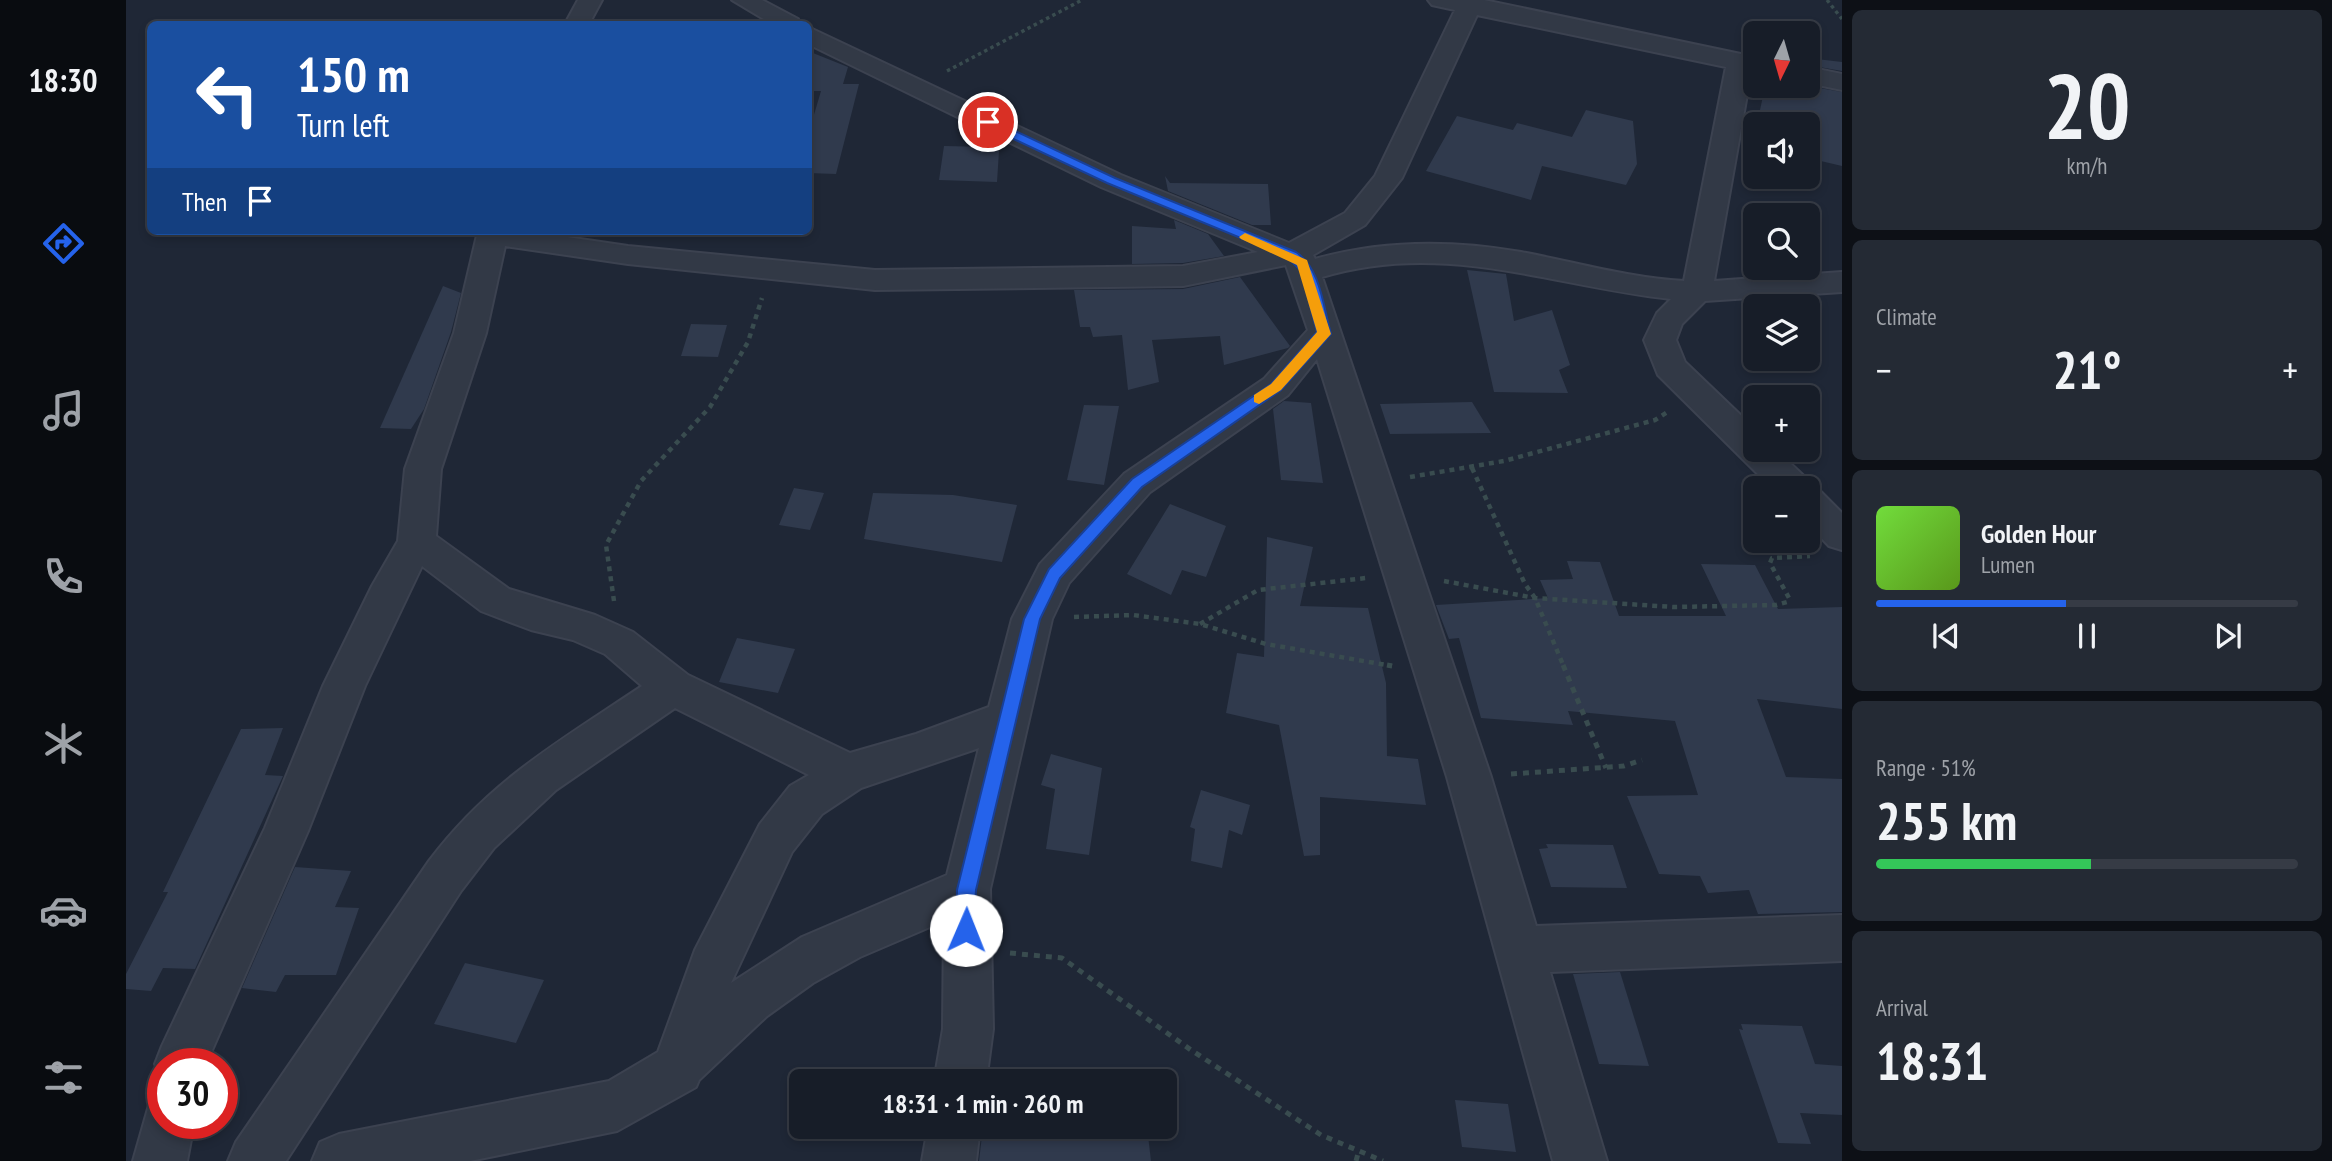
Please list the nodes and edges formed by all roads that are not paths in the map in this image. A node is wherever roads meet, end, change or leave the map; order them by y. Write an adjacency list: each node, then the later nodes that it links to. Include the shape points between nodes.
1 (590, 0): 5 (street)
2 (744, 0): 6 (street)
3 (1440, 0): 4 (street)
4 (1471, 4): 8 (street); 14 (street, via 1388,178 1355,219)
5 (579, 21)
6 (783, 21)
7 (812, 36): 14 (street, via 1111,181)
8 (1743, 62)
9 (1820, 77): 11 (street)
10 (1743, 81): 16 (street)
11 (1842, 82)
12 (493, 235): 20 (street, via 470,332 423,469)
13 (508, 235): 14 (street, via 772,271 902,280 1183,276)
14 (1299, 263): 16 (street, via 1379,253 1455,253); 17 (street)
15 (1842, 282): 16 (street)
16 (1697, 291): 18 (street, via 1668,320 1660,340 1670,366)
17 (1324, 334): 23 (street, via 1276,387 1137,483 1054,574 1032,619); 27 (street, via 1469,777)
18 (1782, 476)
19 (1820, 527): 21 (street)
20 (417, 542): 22 (street, via 495,600 620,643); 28 (street, via 344,686 286,831)
21 (1829, 546)
22 (673, 687): 24 (street); 34 (street, via 500,810 445,876)
23 (1007, 718): 24 (street); 25 (street)
24 (848, 774): 29 (street, via 806,800 776,838 712,967)
25 (967, 890): 29 (street, via 855,935 774,980 722,1023); 30 (street, via 968,1029)
26 (1842, 939): 27 (street)
27 (1518, 950): 37 (street)
28 (187, 1048)
29 (678, 1069): 35 (street, via 617,1105)
30 (962, 1069)
31 (165, 1139): 33 (street)
32 (952, 1139): 36 (street)
33 (160, 1161)
34 (255, 1161)
35 (339, 1161)
36 (949, 1161)
37 (1580, 1161)

